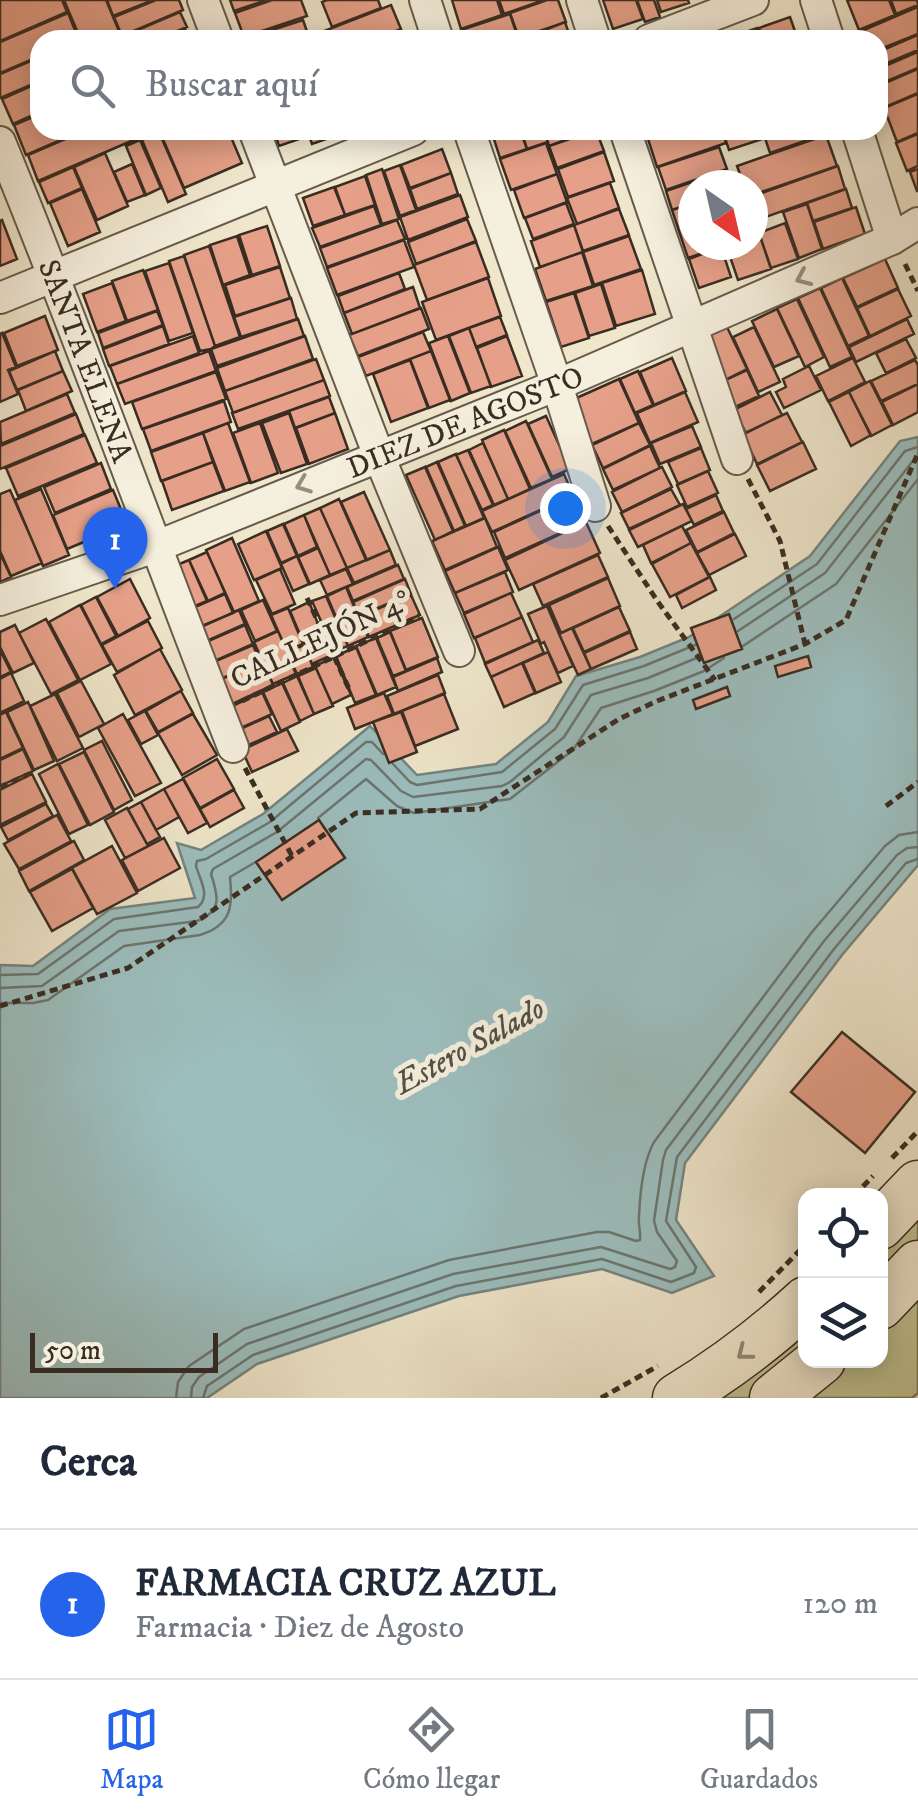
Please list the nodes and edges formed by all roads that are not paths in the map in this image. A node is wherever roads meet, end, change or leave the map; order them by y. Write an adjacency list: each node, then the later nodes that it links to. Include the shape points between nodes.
1 (203, 0): 6 (street)
2 (424, 0): 7 (street)
3 (582, 0): 8 (street)
4 (753, 0): 9 (street)
5 (816, 0): 10 (street)
6 (214, 30)
7 (434, 30)
8 (591, 30)
9 (675, 30)
10 (826, 30)
11 (258, 140): 17 (street)
12 (389, 140): 17 (street)
13 (472, 140): 22 (street)
14 (629, 140): 21 (street)
15 (863, 140): 18 (street)
16 (0, 142): 19 (street, SANTA ELENA)
17 (276, 186): 19 (street); 23 (street)
18 (905, 231): 21 (street, DIEZ DE AGOSTO, one-way to 21)
19 (54, 276): 20 (street); 26 (street, SANTA ELENA)
20 (0, 298)
21 (694, 325): 22 (street, DIEZ DE AGOSTO); 24 (street)
22 (556, 385): 23 (street, DIEZ DE AGOSTO); 25 (street)
23 (379, 456): 26 (street, DIEZ DE AGOSTO, one-way to 26); 28 (street)
24 (738, 459)
25 (595, 506)
26 (155, 547): 27 (street, DIEZ DE AGOSTO); 29 (street, SANTA ELENA)
27 (0, 600)
28 (459, 651)
29 (239, 758)
30 (918, 1185): 31 (main road)
31 (888, 1217)
32 (918, 1265): 33 (main road)
33 (888, 1296)
34 (798, 1308): 36 (main road, one-way to 36, via 713,1376)
35 (811, 1368): 37 (main road)
36 (669, 1381)
37 (774, 1398)

